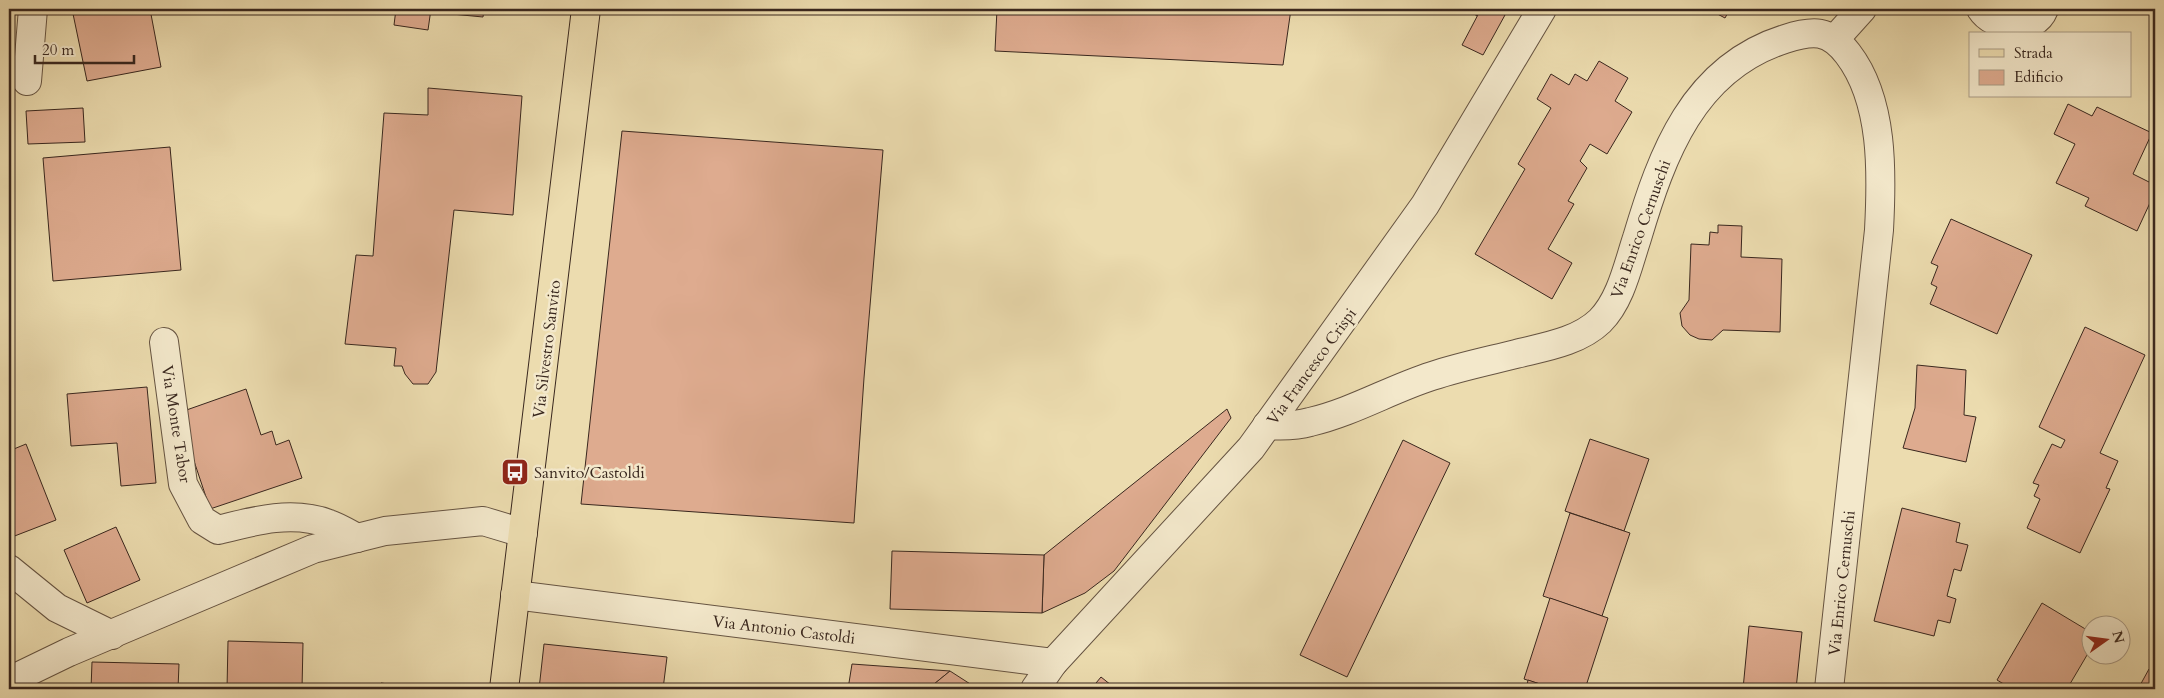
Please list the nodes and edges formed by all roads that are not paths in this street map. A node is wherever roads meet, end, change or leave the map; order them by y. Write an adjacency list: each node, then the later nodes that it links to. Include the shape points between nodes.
1 (33, 9): 8 (street)
2 (586, 9): 11 (main road, Via Silvestro Sanvito)
3 (1542, 9): 10 (street, Via Francesco Crispi, via 1425,204)
4 (1862, 9): 7 (street)
5 (1981, 9): 6 (street, via 1993,21 2014,26 2035,20)
6 (2044, 9)
7 (1835, 39): 10 (street, Via Enrico Cernuschi, via 1814,32 1774,42 1728,68 1705,90 1678,131 1650,194 1619,291 1600,321 1588,330 1559,343 1432,376 1310,423); 20 (street, Via Enrico Cernuschi, via 1855,66 1868,95 1879,139 1881,167 1879,230)
8 (27, 81)
9 (164, 342): 12 (street, Via Monte Tabor, via 183,484 202,520 218,530 254,521 297,516 328,523)
10 (1268, 425): 16 (street, Via Francesco Crispi, via 1251,448)
11 (523, 533): 12 (street, via 483,521 385,531); 14 (main road, Via Silvestro Sanvito)
12 (357, 538): 15 (street, via 313,549)
13 (9, 569): 15 (street, via 57,608)
14 (515, 595): 16 (street, Via Antonio Castoldi); 18 (main road, Via Silvestro Sanvito)
15 (112, 635): 17 (street)
16 (1053, 663): 19 (street, Via Francesco Crispi)
17 (9, 681)
18 (504, 689)
19 (1035, 689)
20 (1829, 689)

